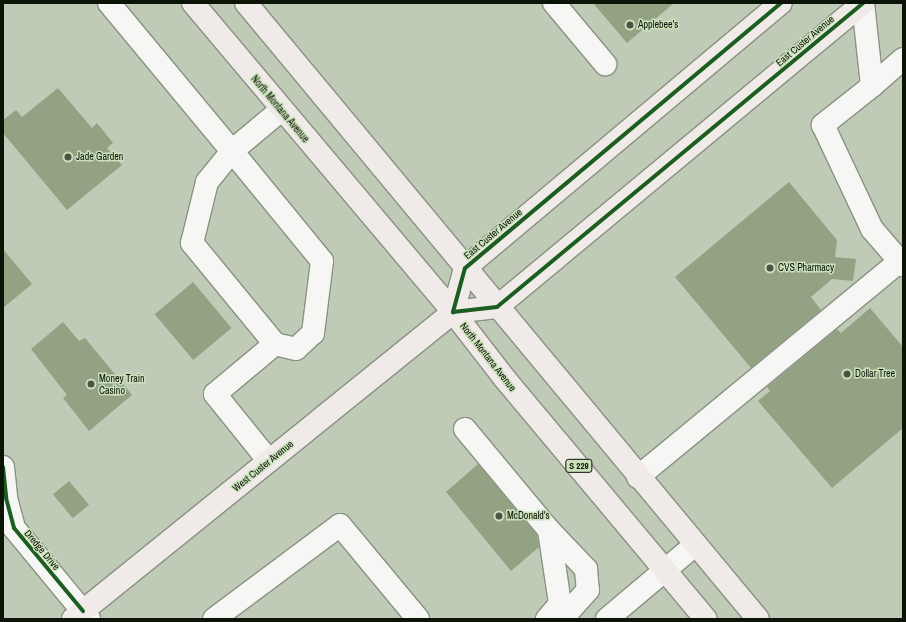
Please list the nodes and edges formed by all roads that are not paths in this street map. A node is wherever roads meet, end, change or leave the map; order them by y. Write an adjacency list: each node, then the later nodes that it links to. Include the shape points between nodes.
1 (109, 3): 11 (street)
2 (193, 3): 10 (main road, North Montana Avenue / S 229)
3 (246, 3): 13 (main road)
4 (554, 3): 8 (street)
5 (781, 3): 13 (main road, East Custer Avenue)
6 (863, 3): 9 (street); 14 (main road, East Custer Avenue)
7 (903, 59): 9 (street)
8 (605, 64)
9 (872, 86): 12 (street, via 823,125 872,229)
10 (281, 110): 11 (street); 15 (main road, North Montana Avenue / S 229)
11 (232, 151): 16 (street, via 207,182 192,243); 16 (street, via 322,261 313,333 296,348)
12 (901, 263): 20 (street)
13 (465, 268): 14 (main road); 15 (main road, East Custer Avenue)
14 (498, 307): 15 (main road); 20 (main road)
15 (453, 312): 18 (main road, West Custer Avenue); 23 (main road, North Montana Avenue / S 229, via 505,379)
16 (275, 344): 18 (street, via 215,394)
17 (465, 429): 21 (street)
18 (270, 461): 24 (main road, West Custer Avenue)
19 (3, 467): 24 (street, Dredge Drive, via 6,498 14,528)
20 (638, 477): 22 (main road)
21 (549, 530): 27 (street, via 560,604); 28 (street, via 586,569 588,590)
22 (695, 545): 23 (street); 31 (main road)
23 (666, 571): 29 (street); 30 (main road, North Montana Avenue / S 229)
24 (81, 616)
25 (214, 619): 26 (street, via 340,525)
26 (418, 619)
27 (548, 619)
28 (562, 619)
29 (607, 619)
30 (706, 619)
31 (758, 619)

